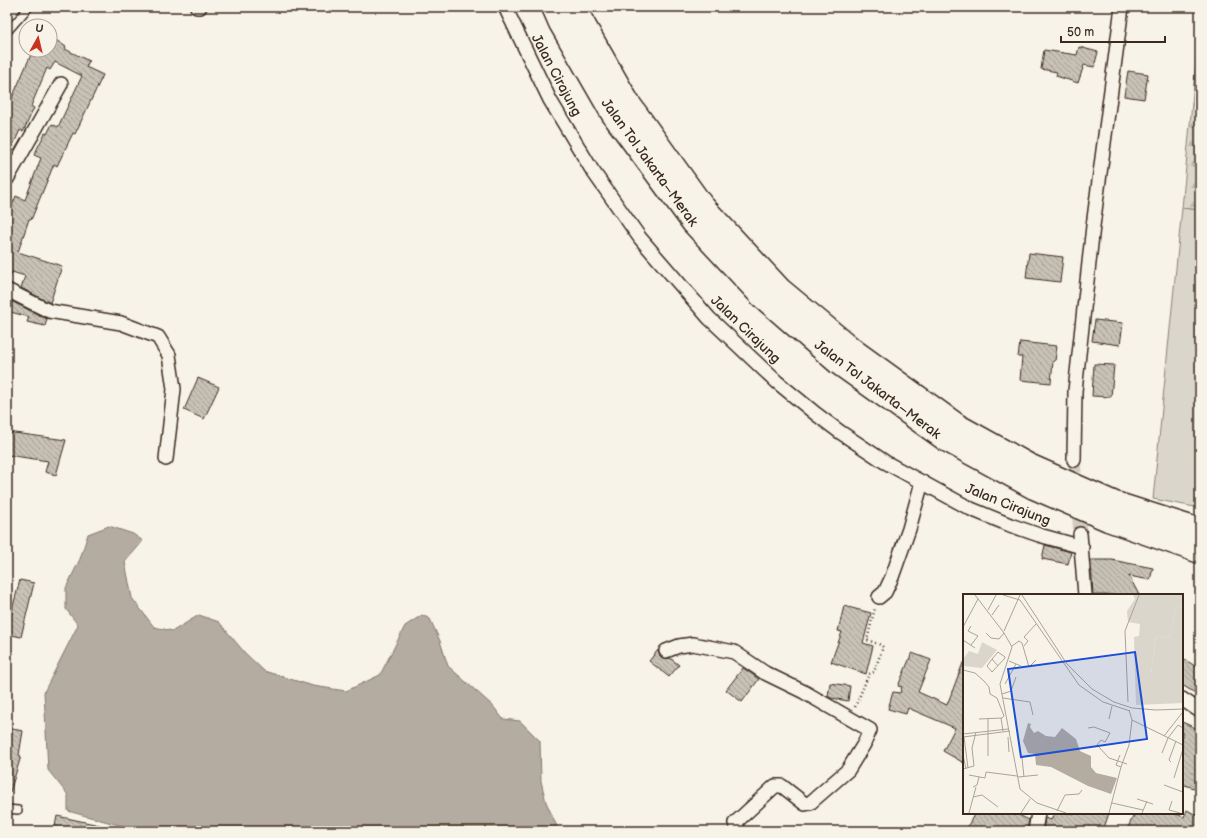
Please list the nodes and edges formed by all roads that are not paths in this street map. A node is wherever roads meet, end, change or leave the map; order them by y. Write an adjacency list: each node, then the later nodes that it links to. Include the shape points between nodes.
1 (29, 7): 8 (lane)
2 (197, 7): 3 (street)
3 (200, 7)
4 (505, 7): 14 (street, Jalan Cirajung, via 550,100 592,170 640,238 709,318 777,382 816,414 885,462)
5 (552, 7): 16 (highway, Jalan Tol Jakarta–Merak, via 613,115 693,223 761,296 838,363 946,440 1034,488 1108,520)
6 (574, 7): 15 (highway, Jalan Tol Jakarta–Merak, via 628,102 702,205 780,288 815,318 856,352 957,425 1029,465 1115,504)
7 (1122, 7): 13 (street, via 1093,226 1076,383)
8 (7, 32)
9 (62, 84): 10 (street)
10 (7, 179)
11 (7, 290): 12 (street, via 49,311 121,323 158,337 168,355 174,389)
12 (166, 459)
13 (1074, 460)
14 (922, 482): 17 (street, Jalan Cirajung, via 971,509 1039,535 1081,541); 18 (street, via 892,577 885,592)
15 (1200, 530)
16 (1200, 552)
17 (1085, 594)
18 (879, 596)
19 (666, 651): 25 (street, via 693,644 731,651 765,673 870,730 848,770 810,803 798,800 782,786 775,786 735,823)
20 (1183, 700): 21 (street)
21 (1200, 711)
22 (7, 809): 23 (lane)
23 (18, 810)
24 (1038, 814): 26 (street)
25 (739, 831)
26 (1035, 831)

